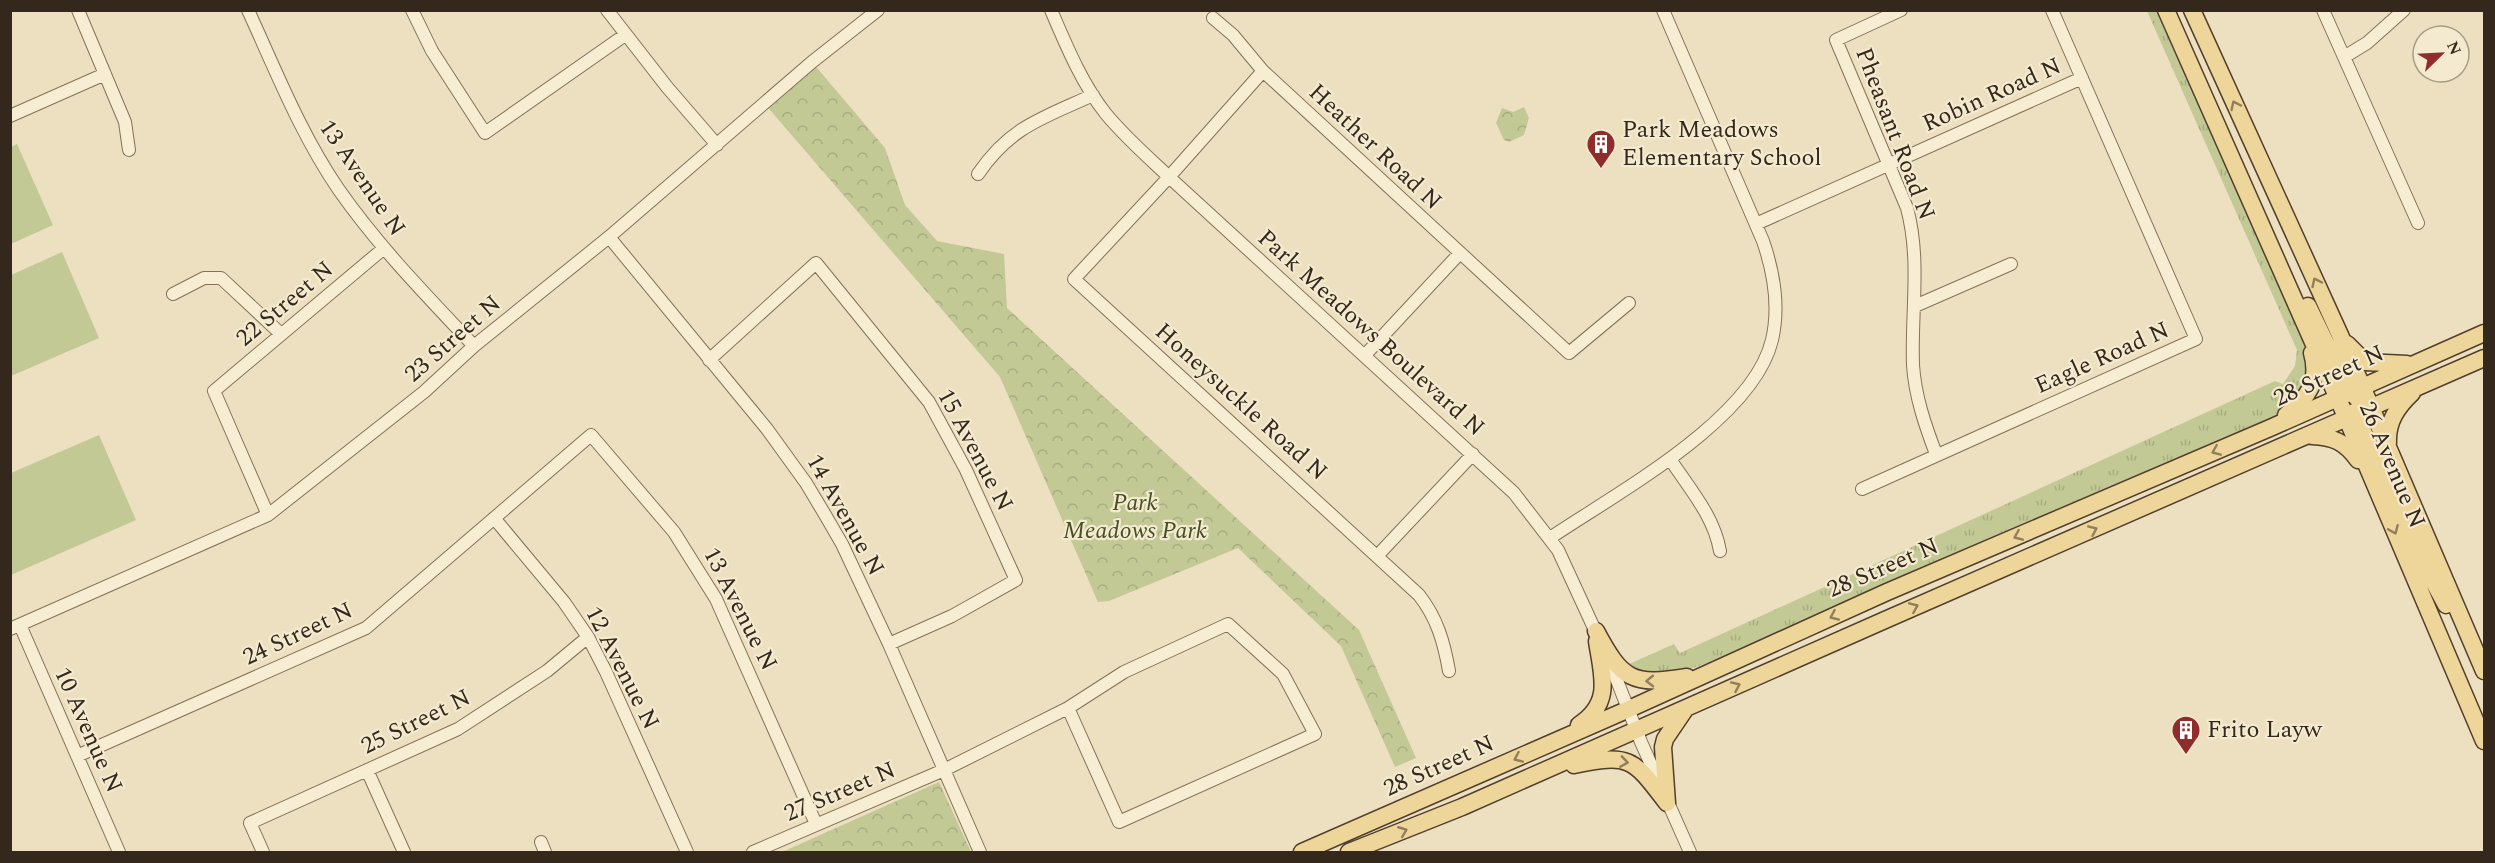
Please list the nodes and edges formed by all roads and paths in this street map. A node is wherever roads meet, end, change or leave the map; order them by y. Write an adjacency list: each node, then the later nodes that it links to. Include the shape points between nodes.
1 (78, 10): 18 (street)
2 (412, 10): 15 (street, via 432,51 485,133)
3 (607, 10): 15 (street)
4 (878, 10): 22 (street, 23 Street N)
5 (1051, 10): 20 (street, Park Meadows Boulevard N)
6 (1664, 10): 29 (street)
7 (1900, 10): 24 (street, Pheasant Road N, via 1836,40)
8 (2052, 10): 19 (street, Eagle Road N)
9 (2166, 10): 27 (main road, 26 Avenue N)
10 (2192, 10): 39 (main road, 26 Avenue N, one-way to 10)
11 (2323, 10): 16 (street)
12 (2404, 10): 16 (street, via 2367,43)
13 (250, 11): 31 (street, 13 Avenue N, via 301,126 338,189)
14 (1213, 18): 17 (street, Heather Road N)
15 (625, 35): 22 (street)
16 (2343, 57): 28 (street)
17 (1263, 71): 26 (street); 32 (street, Heather Road N)
18 (105, 74): 21 (street); 23 (street, via 125,122)
19 (2082, 78): 24 (street, Robin Road N); 53 (street, Eagle Road N, via 2196,339)
20 (1093, 95): 25 (street, via 1012,135); 26 (street, Park Meadows Boulevard N, via 1106,114)
21 (10, 116)
22 (717, 145): 30 (street, 23 Street N)
23 (129, 150)
24 (1888, 166): 29 (street, Robin Road N); 36 (street, Pheasant Road N, via 1911,224)
25 (978, 174)
26 (1169, 177): 42 (street, Park Meadows Boulevard N); 62 (street, Honeysuckle Road N, via 1074,279)
27 (2245, 189): 37 (main road, 26 Avenue N); 47 (main road, via 2311,311)
28 (2418, 223)
29 (1756, 224): 54 (street, via 1775,288 1772,341 1760,370 1740,398)
30 (609, 237): 41 (street, 23 Street N); 44 (street, 14 Avenue N)
31 (382, 249): 38 (street, 22 Street N); 41 (street, 13 Avenue N)
32 (1460, 253): 35 (street, Heather Road N, via 1569,353); 42 (street)
33 (2010, 264): 36 (street)
34 (173, 294): 38 (street, via 204,278 221,278)
35 (1629, 303)
36 (1915, 306): 53 (street, Pheasant Road N, via 1915,388)
37 (2301, 315): 47 (main road, 26 Avenue N); 48 (main road, via 2316,367 2312,385 2303,402)
38 (281, 334): 58 (street, 22 Street N, via 214,391)
39 (2340, 335): 45 (main road, via 2365,362); 47 (main road, 26 Avenue N)
40 (2478, 337): 45 (main road, 28 Street N); 47 (main road, via 2440,364)
41 (474, 346): 58 (street, 23 Street N, via 424,392)
42 (1365, 355): 52 (street, Park Meadows Boulevard N)
43 (2484, 358): 46 (main road, 28 Street N)
44 (709, 360): 67 (street, 14 Avenue N, via 806,483 842,544); 67 (street, 15 Avenue N, via 816,263 929,402 966,470 1016,580 952,616)
45 (2416, 363): 47 (main road, 28 Street N)
46 (2419, 387): 47 (main road, 28 Street N); 51 (main road, via 2401,404 2387,428)
47 (2354, 403): 48 (main road, 28 Street N); 50 (main road, 28 Street N); 51 (main road, 26 Avenue N); 55 (main road, 26 Avenue N); 56 (main road, via 2272,442); 69 (main road, via 2432,579)
48 (2270, 428): 65 (main road, 28 Street N, one-way to 65)
49 (591, 435): 59 (street, 24 Street N); 85 (street, 13 Avenue N, via 674,532 711,591)
50 (2308, 436): 55 (main road, via 2331,437 2348,446); 56 (main road, 28 Street N)
51 (2389, 447): 69 (main road, 26 Avenue N)
52 (1473, 454): 60 (street, Park Meadows Boulevard N, via 1514,493); 62 (street)
53 (1936, 454): 57 (street, Eagle Road N)
54 (1670, 459): 60 (street); 61 (street, via 1711,521)
55 (2371, 477): 68 (main road, 26 Avenue N, one-way to 68)
56 (2207, 480): 74 (main road, 28 Street N, one-way to 56)
57 (1862, 489)
58 (268, 515): 63 (street, 23 Street N)
59 (494, 518): 66 (street, 12 Avenue N); 79 (street, 24 Street N, via 366,628)
60 (1550, 538): 64 (street, Park Meadows Boulevard N)
61 (1720, 551)
62 (1378, 555): 70 (street, Honeysuckle Road N, via 1428,607 1441,633)
63 (15, 627): 79 (street, 10 Avenue N)
64 (1596, 631): 71 (main road, one-way to 64, via 1669,680 1632,678 1609,655); 73 (street, Park Meadows Boulevard N); 78 (main road, via 1604,684 1601,702 1593,716)
65 (1787, 636): 71 (main road, 28 Street N); 76 (main road, via 1700,689 1659,708)
66 (588, 637): 80 (street, 25 Street N, via 547,671 458,729); 89 (street, 12 Avenue N)
67 (889, 644): 81 (street, 14 Avenue N)
68 (2444, 646): 75 (main road); 77 (main road, 26 Avenue N)
69 (2483, 669)
70 (1449, 670)
71 (1708, 674): 73 (main road, 28 Street N)
72 (1068, 708): 72 (street, 27 Street N, via 1124,672 1228,624 1283,674 1314,734 1119,822); 81 (street, 27 Street N)
73 (1629, 709): 76 (street, Park Meadows Boulevard N); 78 (main road, 28 Street N); 84 (main road, via 1619,723 1491,788)
74 (1685, 709): 76 (main road, 28 Street N); 83 (main road, via 1663,747)
75 (2484, 721)
76 (1637, 730): 82 (main road, 28 Street N); 83 (street, Park Meadows Boulevard N)
77 (2484, 741)
78 (1553, 742): 92 (main road, 28 Street N, one-way to 92)
79 (77, 756): 86 (street, 10 Avenue N)
80 (367, 770): 87 (street, 25 Street N, via 250,823); 88 (street)
81 (944, 770): 85 (street, 27 Street N); 91 (street, 14 Avenue N)
82 (1546, 771): 83 (main road, one-way to 83, via 1591,761 1622,760 1636,764); 84 (main road, 28 Street N)
83 (1667, 803): 94 (street, Park Meadows Boulevard N)
84 (1462, 807): 93 (main road, 28 Street N, one-way to 84)
85 (816, 824): 90 (street, 27 Street N)
86 (119, 852)
87 (263, 852)
88 (404, 852)
89 (687, 852)
90 (753, 852)
91 (980, 852)
92 (1302, 852)
93 (1349, 852)
94 (1690, 852)

